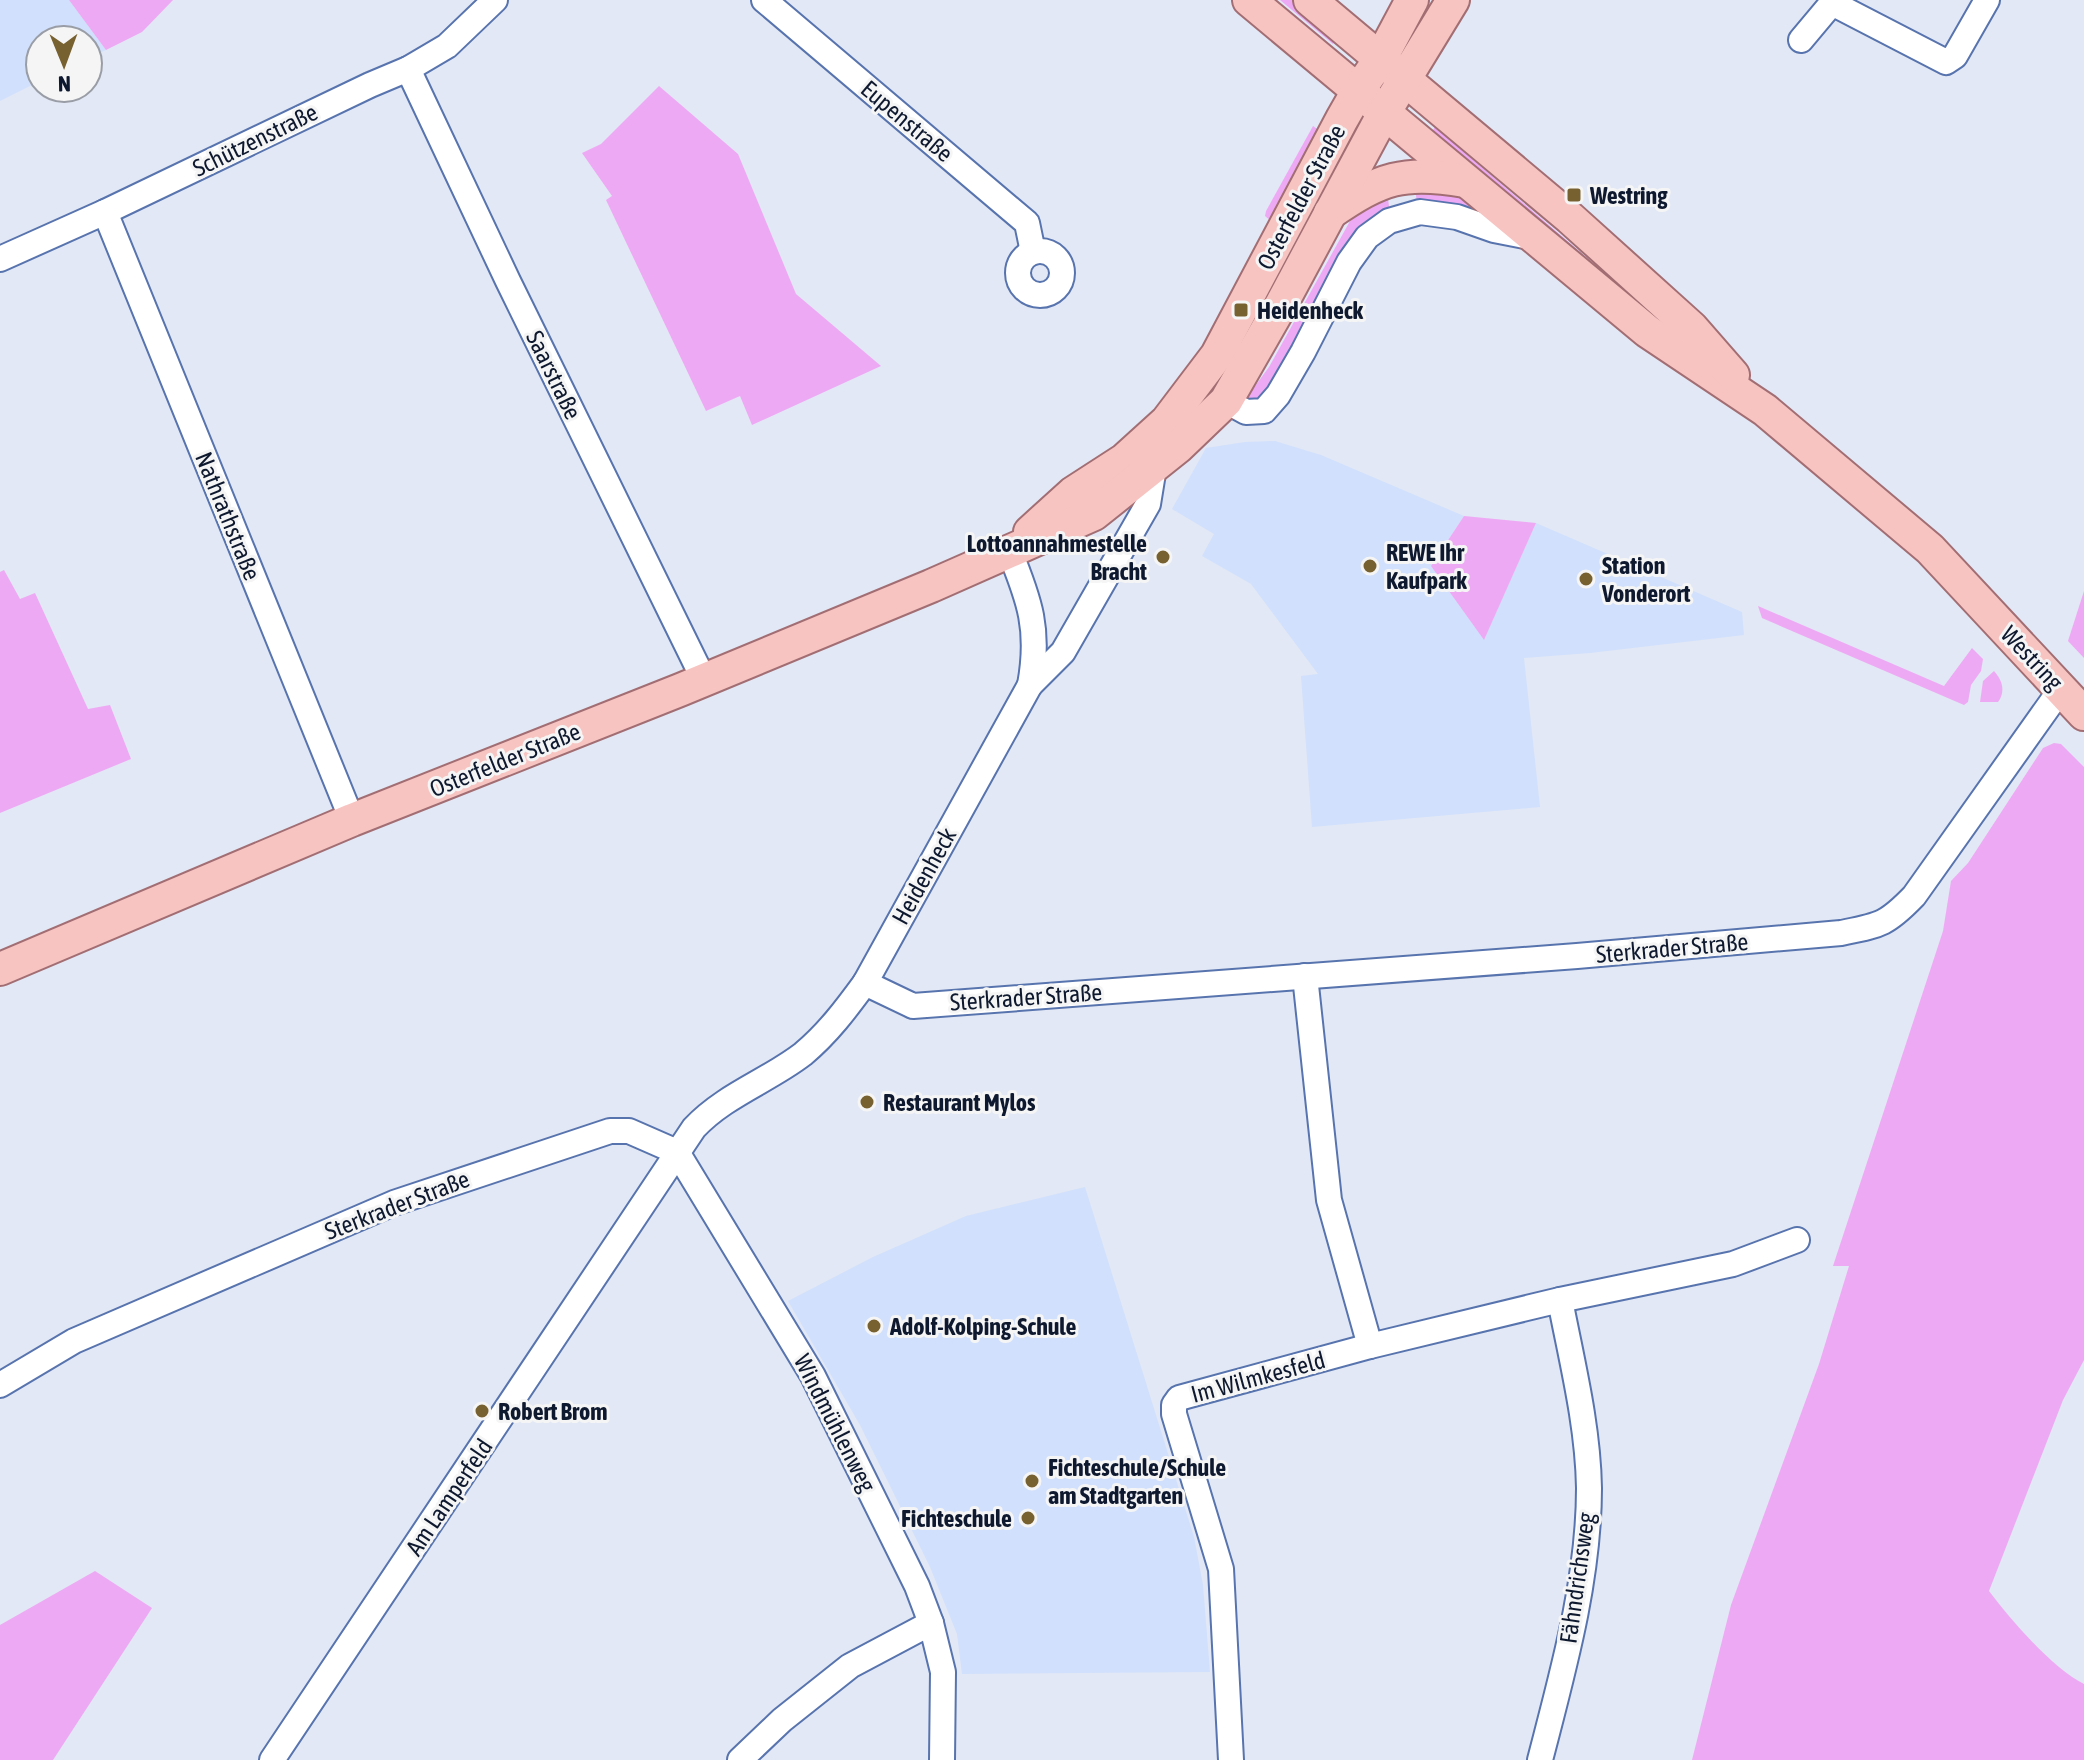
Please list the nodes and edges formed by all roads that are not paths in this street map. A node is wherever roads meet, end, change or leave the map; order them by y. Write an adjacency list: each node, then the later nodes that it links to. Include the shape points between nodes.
1 (495, 0): 10 (street, Schützenstraße, via 447,46)
2 (764, 0): 18 (street, Eupenstraße, via 1027,223)
3 (1249, 0): 12 (main road, Westring)
4 (1310, 0): 9 (main road, Westring)
5 (1412, 0): 9 (main road, Osterfelder Straße)
6 (1453, 0): 11 (main road, Osterfelder Straße)
7 (1987, 0): 8 (street, via 1955,56 1946,62 1832,3)
8 (1801, 40)
9 (1381, 58): 11 (main road, Westring); 12 (main road, Osterfelder Straße)
10 (408, 69): 15 (street, Schützenstraße); 24 (street, Saarstraße)
11 (1406, 79): 13 (main road, Osterfelder Straße); 21 (main road, Westring, via 1692,328)
12 (1358, 91): 13 (main road, Westring); 23 (main road, Osterfelder Straße, via 1217,355 1167,421)
13 (1384, 113): 14 (main road, Westring); 16 (main road, Osterfelder Straße)
14 (1465, 181): 16 (main road, via 1429,174 1398,177); 17 (main road, Westring)
15 (105, 212): 19 (street, Schützenstraße); 27 (street, Nathrathstraße)
16 (1328, 215): 20 (main road, Osterfelder Straße)
17 (1535, 238): 20 (street, via 1420,212 1389,221 1367,237 1349,262 1303,352 1264,411 1246,412); 21 (main road, Westring, via 1647,331)
18 (1033, 252)
19 (0, 259)
20 (1226, 401): 22 (main road, Osterfelder Straße)
21 (1765, 410): 26 (main road, Westring, via 1930,549)
22 (1154, 467): 23 (main road, Osterfelder Straße, via 1094,514); 25 (street, Heidenheck, via 1148,504 1063,652)
23 (1009, 550): 24 (main road, Osterfelder Straße); 25 (street, Heidenheck, via 1035,630)
24 (704, 680): 27 (main road, Osterfelder Straße)
25 (1030, 685): 30 (street, Heidenheck)
26 (2074, 703): 29 (street, Sterkrader Straße, via 1893,919 1826,935)
27 (352, 820): 28 (main road, Osterfelder Straße)
28 (0, 969)
29 (1305, 976): 30 (street, Sterkrader Straße, via 913,1006); 34 (street, via 1329,1200)
30 (865, 983): 31 (street, via 836,1024 801,1055 710,1111)
31 (677, 1152): 35 (street, Sterkrader Straße, via 629,1131 610,1131 394,1203 74,1341); 36 (street, Windmühlenweg, via 813,1376); 37 (street, Am Lamperfeld)
32 (1797, 1240): 33 (street, Im Wilmkesfeld, via 1733,1264)
33 (1560, 1300): 34 (street, Im Wilmkesfeld); 41 (street, Fähndrichsweg, via 1584,1421 1589,1487 1585,1554 1567,1655)
34 (1370, 1346): 40 (street, Im Wilmkesfeld, via 1190,1394 1174,1405 1221,1569)
35 (0, 1385)
36 (931, 1623): 38 (street, via 850,1666); 39 (street, Windmühlenweg, via 943,1672)
37 (272, 1760)
38 (740, 1760)
39 (942, 1760)
40 (1231, 1760)
41 (1540, 1760)

